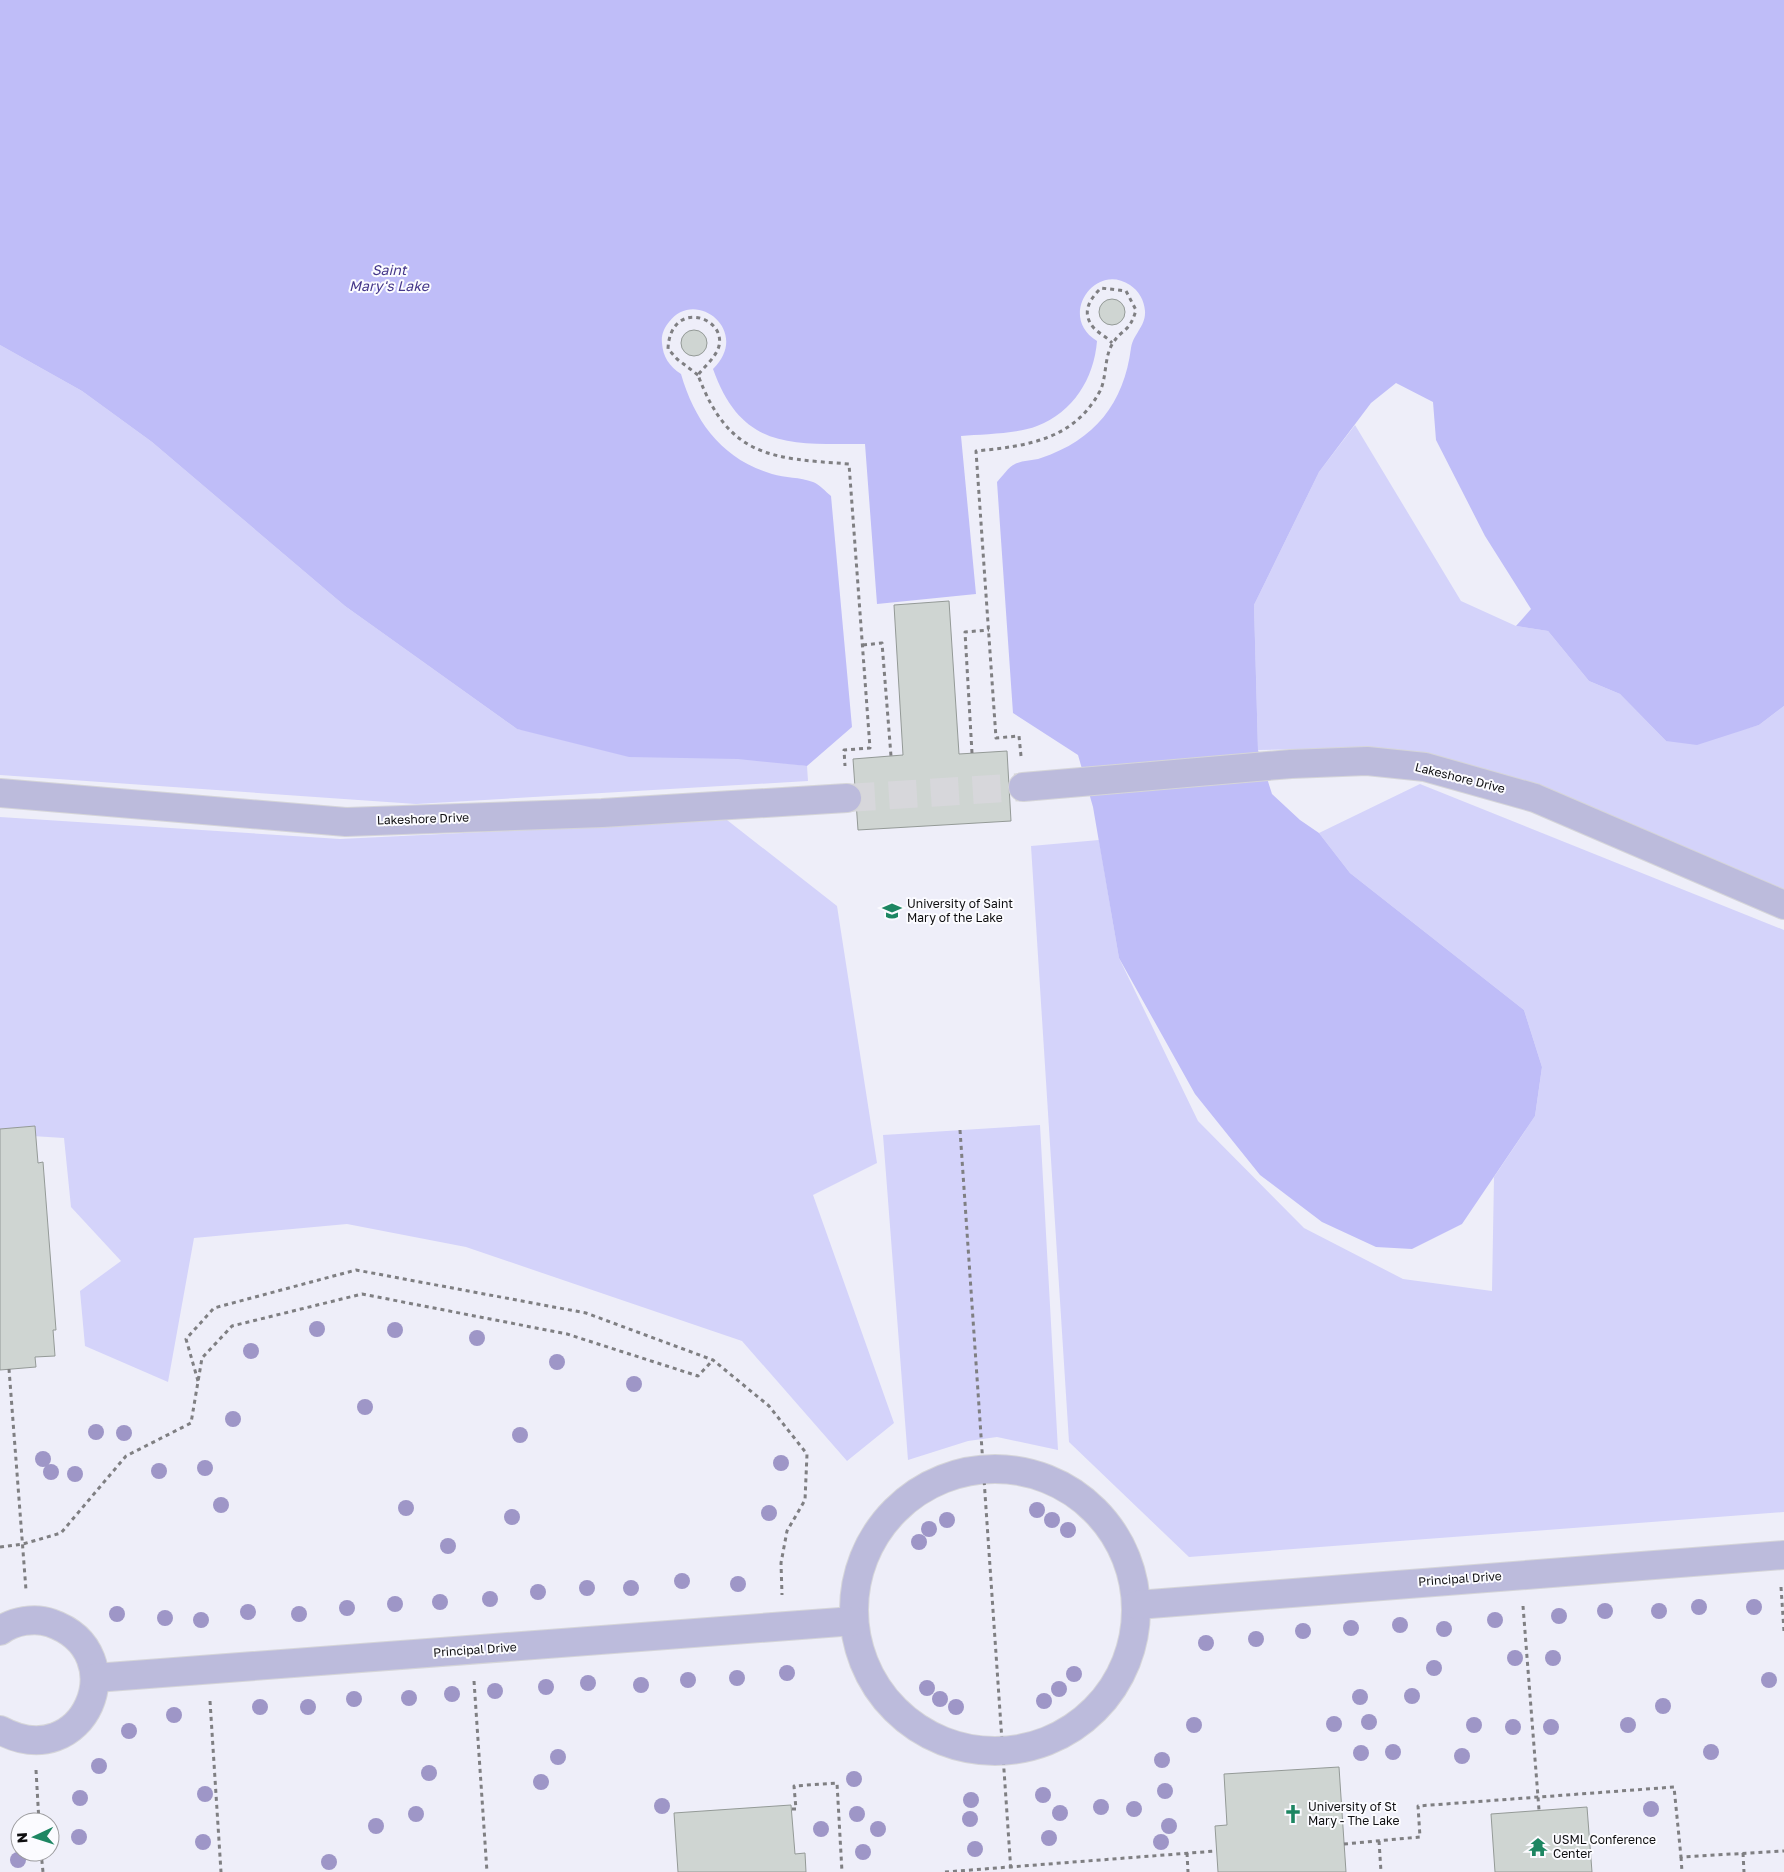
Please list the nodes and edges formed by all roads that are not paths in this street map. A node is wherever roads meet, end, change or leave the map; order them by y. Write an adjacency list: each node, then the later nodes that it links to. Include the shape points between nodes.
1 (1023, 787): 4 (lane, Lakeshore Drive, via 1291,764 1367,761 1425,767 1535,798)
2 (0, 793): 3 (lane, Lakeshore Drive, via 346,822 602,813)
3 (847, 798)
4 (1784, 905)
5 (1781, 1555): 6 (lane, Principal Drive)
6 (1137, 1605): 7 (lane, via 1134,1641 1128,1658 1121,1675 1100,1705 1073,1729 1040,1744 1004,1751 968,1749 934,1737 903,1717 878,1690 862,1657); 7 (lane, via 1131,1567 1114,1533 1090,1504 1058,1483 1032,1473 985,1468 954,1474 924,1487 899,1506 878,1530 863,1559 856,1589)
7 (854, 1621): 9 (lane, Principal Drive)
8 (0, 1631): 9 (lane, via 29,1621 44,1620 64,1627 80,1640 90,1658)
9 (95, 1678): 10 (lane, via 93,1698 84,1715 70,1730 34,1742 14,1738)
10 (0, 1730)

